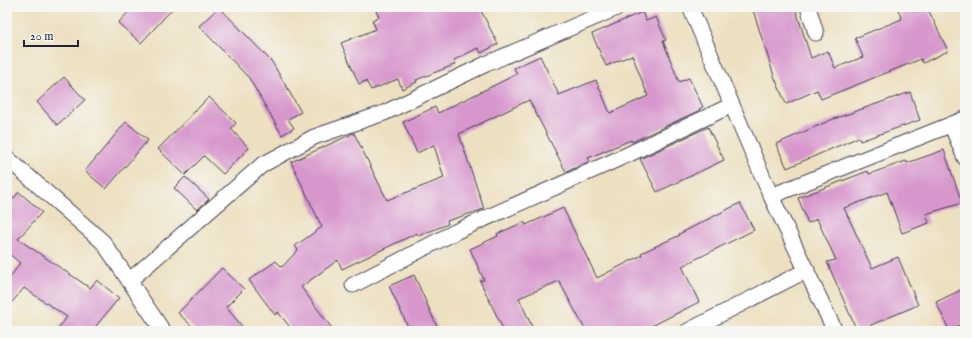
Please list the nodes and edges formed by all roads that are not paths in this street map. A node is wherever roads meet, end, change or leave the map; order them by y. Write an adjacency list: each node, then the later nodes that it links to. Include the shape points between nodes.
1 (619, 7): 12 (street, via 486,64 384,113 314,137 262,165)
2 (690, 7): 5 (street)
3 (808, 7): 4 (street)
4 (816, 33)
5 (732, 105): 10 (street); 13 (street, via 457,231)
6 (965, 119): 7 (street)
7 (950, 124): 9 (street); 10 (street)
8 (7, 158): 12 (street, via 104,242)
9 (965, 158)
10 (771, 196): 11 (street)
11 (807, 270): 15 (street); 16 (street)
12 (129, 281): 14 (street)
13 (353, 285)
14 (163, 331)
15 (688, 331)
16 (835, 331)

